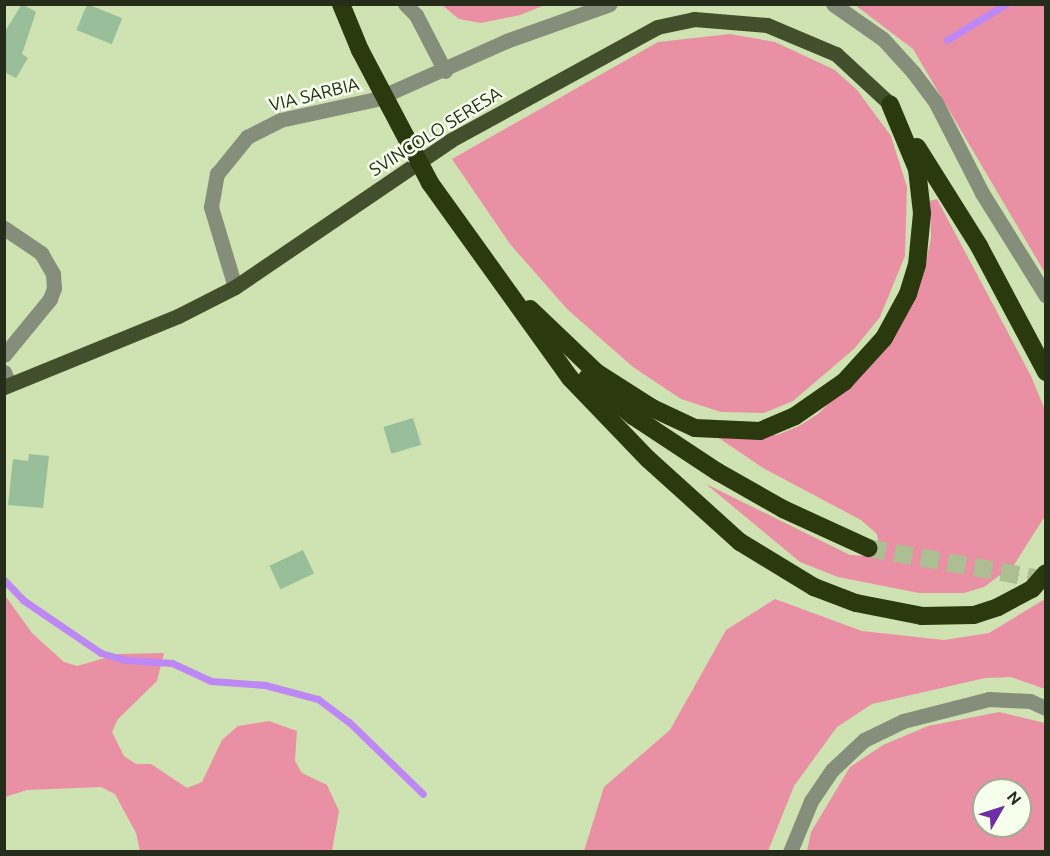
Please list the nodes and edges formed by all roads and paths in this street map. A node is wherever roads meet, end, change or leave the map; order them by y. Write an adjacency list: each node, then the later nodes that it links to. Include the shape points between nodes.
1 (341, 4): 8 (highway, via 360,50 430,183)
2 (405, 4): 5 (street, via 416,15)
3 (610, 4): 5 (street, VIA SARBIA, via 506,41)
4 (833, 4): 10 (street, via 883,39 919,80)
5 (445, 71): 9 (street, VIA SARBIA, via 347,108 280,120 255,131 236,147 217,174 211,207)
6 (890, 104): 8 (highway, via 912,152 922,213 917,265 908,294 884,338 844,382 795,416 760,431 695,428 652,408 596,372); 9 (main road, SVINCOLO SERESA, via 836,54 767,25 694,19 657,27 451,140); 12 (highway, via 979,246)
7 (4, 228): 11 (street, via 41,253 53,274 54,288 50,299)
8 (498, 279): 14 (highway, via 576,369 633,416 783,508); 15 (highway, via 570,378 690,498 740,542 783,571 835,595 891,612 949,618 974,615 1016,600)
9 (235, 287): 13 (main road, SVINCOLO SERESA, via 178,316)
10 (1046, 296)
11 (4, 355)
12 (1046, 372)
13 (6, 381)
14 (868, 548)
15 (1046, 573)
16 (1046, 708): 17 (street, via 1030,701 989,699 903,720 864,740 832,770 811,801)
17 (790, 852)

